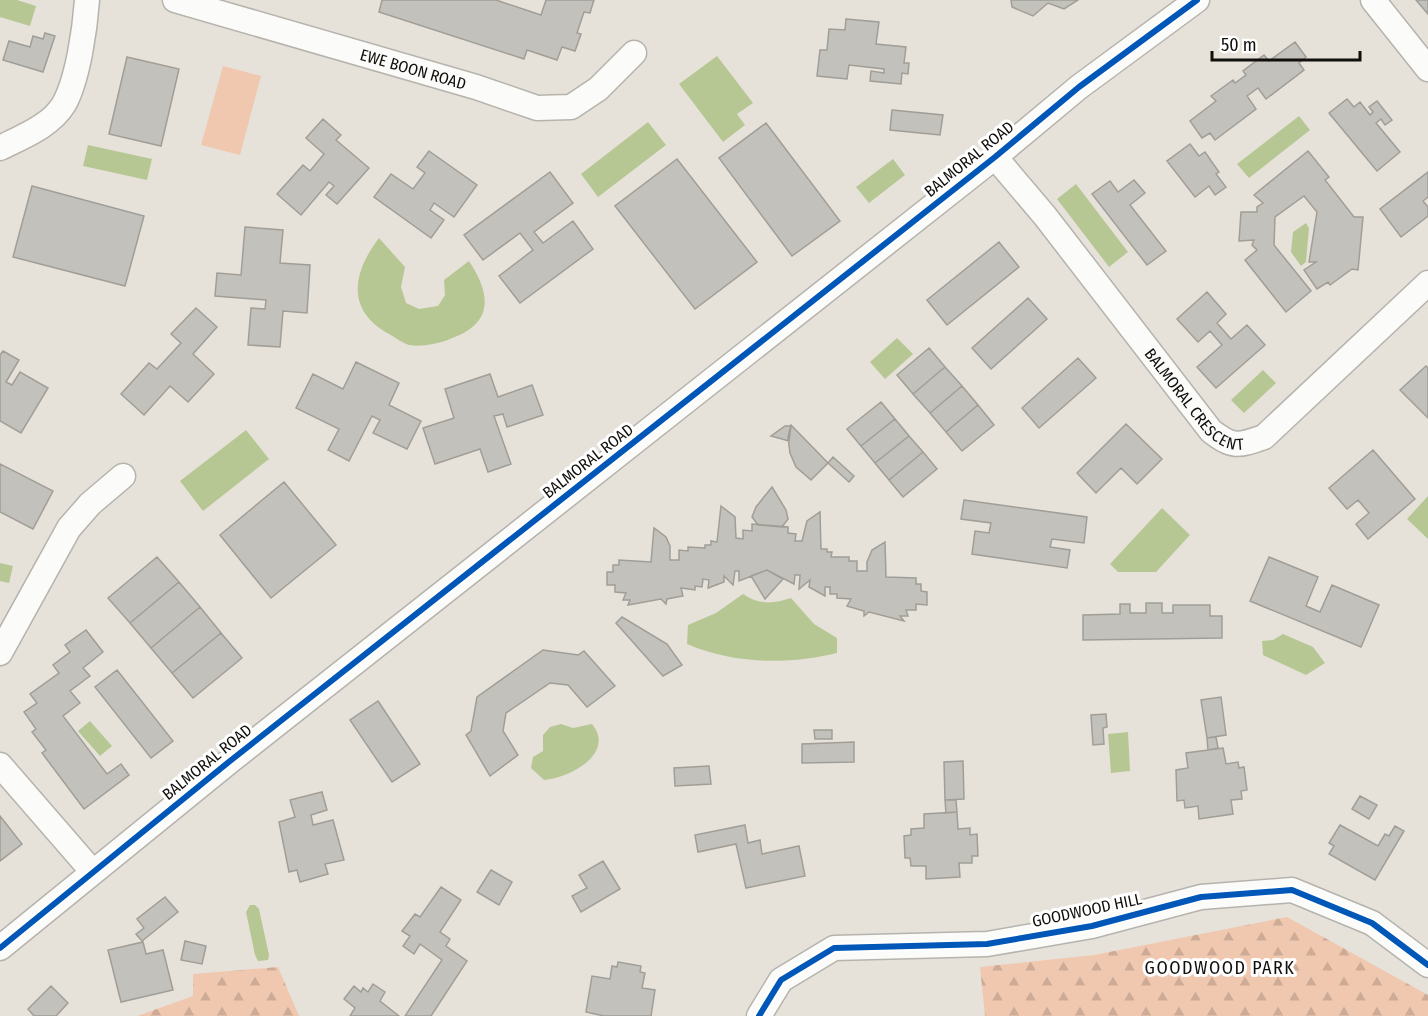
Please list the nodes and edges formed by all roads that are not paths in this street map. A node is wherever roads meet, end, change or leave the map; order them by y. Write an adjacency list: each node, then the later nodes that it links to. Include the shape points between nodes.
1 (87, 0): 7 (street, via 84,29 64,104 39,128)
2 (175, 0): 5 (street, EWE BOON ROAD, via 537,108 571,107 598,89)
3 (1197, 0): 8 (street, BALMORAL ROAD, via 1079,87)
4 (1373, 0): 6 (street)
5 (634, 54)
6 (1428, 69)
7 (0, 148)
8 (995, 157): 9 (street, BALMORAL CRESCENT, via 1046,216 1211,431 1237,446 1264,436); 13 (street, BALMORAL ROAD)
9 (1428, 283)
10 (123, 476): 11 (street, via 69,528)
11 (0, 653)
12 (0, 765): 13 (street)
13 (92, 871): 14 (street, BALMORAL ROAD)
14 (0, 948)
15 (1428, 965): 16 (street, GOODWOOD HILL, via 1372,923 1292,890 1201,897 1092,926 987,944 834,948 782,980)
16 (759, 1016)

